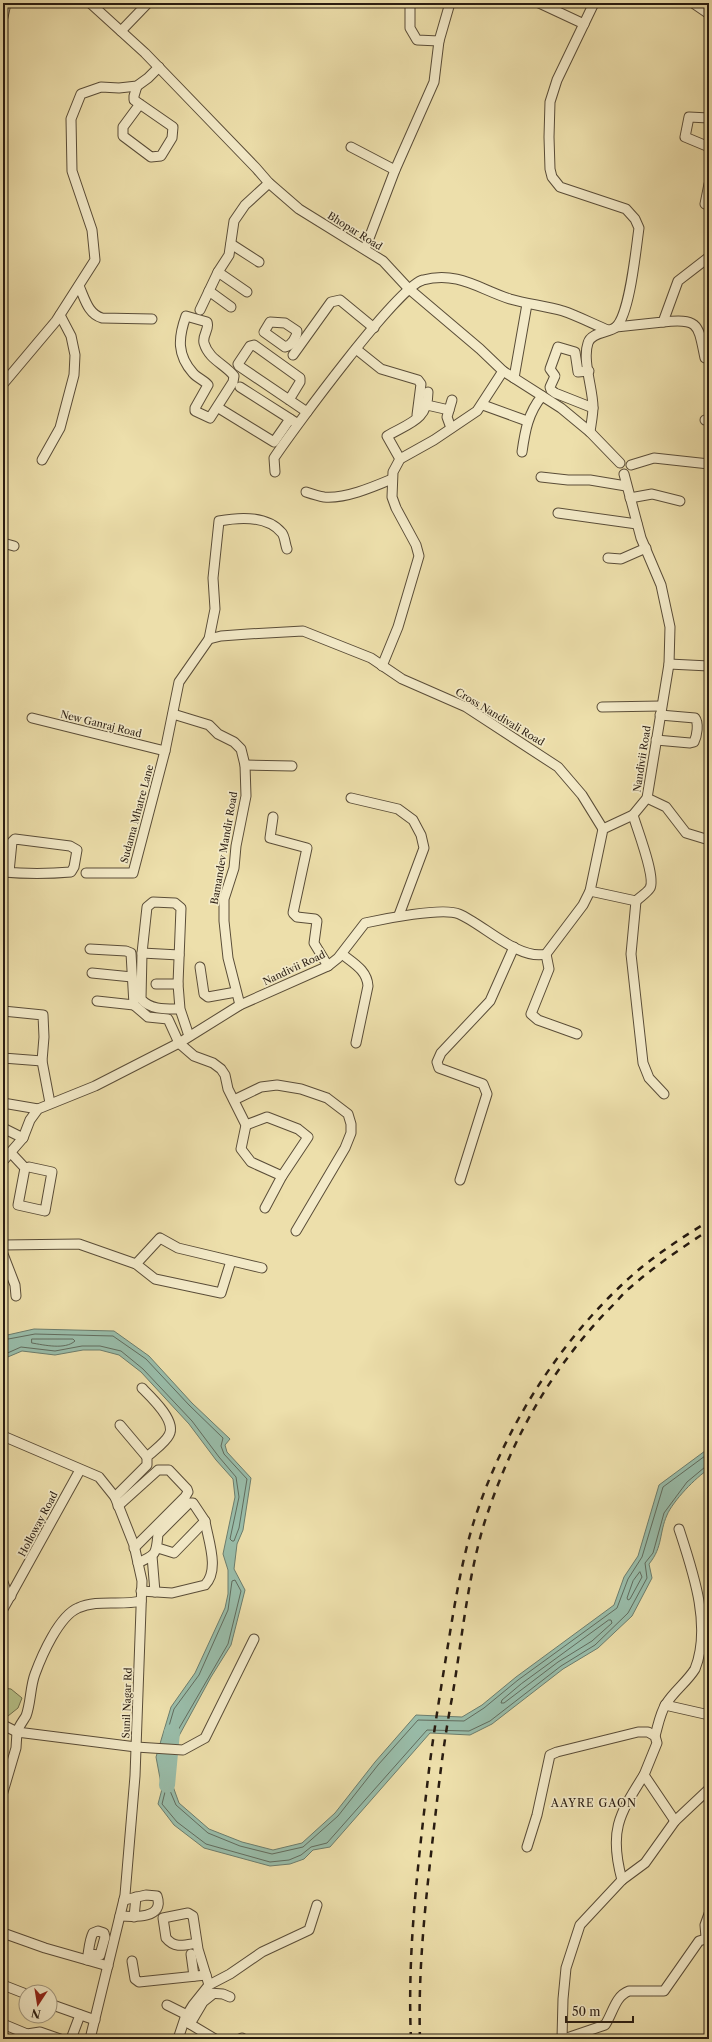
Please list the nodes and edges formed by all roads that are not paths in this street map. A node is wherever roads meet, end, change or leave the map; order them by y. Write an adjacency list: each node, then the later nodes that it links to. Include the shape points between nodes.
1 (6, 3): 10 (street)
2 (90, 3): 12 (street, Bhopar Road)
3 (148, 3): 12 (street)
4 (410, 3): 13 (street, via 410,28 417,40)
5 (450, 3): 13 (street)
6 (539, 3): 11 (street)
7 (594, 3): 11 (street)
8 (693, 3): 9 (street)
9 (709, 14)
10 (3, 17)
11 (584, 24): 40 (street, via 557,80 550,102 550,169 552,177 560,186 626,209 639,228 629,294 624,312)
12 (121, 31): 14 (street, Bhopar Road)
13 (439, 41): 20 (street, via 434,82)
14 (158, 66): 15 (street); 21 (street, Bhopar Road)
15 (138, 86): 16 (street, via 134,100); 29 (street, via 101,87 80,94 70,119 72,171 92,230 95,260)
16 (140, 104): 16 (street, via 173,127 172,138 161,156 151,157 123,136 124,127)
17 (709, 118): 19 (street, via 689,117 685,137)
18 (351, 147): 20 (street)
19 (709, 147)
20 (395, 170): 25 (street)
21 (269, 183): 24 (street, via 238,213 234,221); 25 (street, Bhopar Road, via 299,208)
22 (709, 184): 23 (street)
23 (705, 204)
24 (231, 244): 27 (street); 28 (street, via 229,255)
25 (365, 249): 30 (street, Bhopar Road, via 383,261)
26 (709, 257): 38 (street, via 678,281)
27 (258, 262)
28 (218, 272): 31 (street); 32 (street)
29 (79, 286): 36 (street); 37 (street, via 92,314 96,316)
30 (408, 288): 33 (street, via 422,280 447,277 472,282 494,294); 39 (street); 44 (street, Bhopar Road)
31 (209, 291): 34 (street); 35 (street)
32 (247, 292)
33 (527, 304): 40 (street, via 562,311); 46 (street)
34 (231, 307)
35 (200, 310)
36 (60, 315): 47 (street); 66 (street, via 71,336 75,355 74,375 60,428)
37 (152, 319)
38 (663, 322): 40 (street); 42 (street, via 684,320 691,323 699,331 705,358)
39 (374, 328): 41 (street); 43 (street, via 340,300 336,300 331,302 297,342)
40 (612, 328): 45 (street, via 592,337 588,342 586,353)
41 (356, 349): 58 (street); 59 (street, via 381,369 418,380 421,384)
42 (709, 354)
43 (293, 355)
44 (503, 371): 46 (street, Bhopar Road); 54 (street)
45 (589, 371): 56 (street); 56 (street, via 578,372 575,352 558,348 550,366 550,371 555,376 550,387 555,393)
46 (514, 378): 50 (street, Bhopar Road)
47 (3, 384)
48 (240, 387): 61 (street)
49 (428, 392): 53 (street)
50 (542, 396): 60 (street, via 534,405); 63 (street, Bhopar Road, via 562,405)
51 (289, 400): 51 (street, via 238,365 250,346 254,345 300,378); 58 (street)
52 (452, 400): 57 (street)
53 (427, 405): 57 (street); 65 (street, via 423,415 387,436)
54 (483, 405): 60 (street); 62 (street)
55 (217, 407): 55 (street, via 233,382 234,376 208,353 204,337 207,322 186,316 180,344 181,354 193,373 208,385 194,409 210,418); 61 (street, via 272,442)
56 (593, 408): 63 (street)
57 (448, 410): 62 (street, via 447,417)
58 (307, 412): 61 (street)
59 (417, 415)
60 (528, 421): 64 (street)
61 (294, 422): 70 (street, via 274,458)
62 (451, 428): 65 (street)
63 (590, 432): 67 (street, Bhopar Road)
64 (522, 452)
65 (400, 459): 73 (street)
66 (42, 460)
67 (620, 463): 68 (street, via 626,461); 71 (street, via 619,470)
68 (631, 464): 69 (street, via 654,458); 71 (street, via 631,471)
69 (709, 464)
70 (275, 472)
71 (624, 474): 74 (street, Nandivii Road)
72 (541, 477): 74 (street, via 590,480)
73 (392, 479): 75 (street, via 367,490 325,497); 87 (street, via 394,502 419,556 398,627)
74 (626, 486): 76 (street, Nandivii Road)
75 (306, 492)
76 (630, 498): 77 (street, via 652,494); 79 (street, Nandivii Road)
77 (680, 501)
78 (558, 513): 79 (street)
79 (637, 524): 82 (street, Nandivii Road)
80 (3, 542): 81 (street)
81 (14, 546)
82 (646, 548): 84 (street, via 621,559); 86 (street, Nandivii Road, via 661,585 670,628)
83 (287, 549): 85 (street, via 283,534 270,524 251,518 219,521 213,578 215,609)
84 (608, 558)
85 (209, 640): 87 (street, via 221,636 303,631 371,658); 91 (street, via 179,682)
86 (668, 664): 88 (street); 90 (street, Nandivii Road)
87 (382, 666): 101 (street, Cross Nandivali Road, via 402,679 466,707 558,767 582,795)
88 (709, 666)
89 (602, 707): 90 (street)
90 (660, 710): 93 (street, Nandivii Road); 93 (street, via 695,718 696,739 690,743)
91 (173, 714): 94 (street, Sudama Mhatre Lane); 95 (street, Bamandev Mandir Road, via 209,725 218,734 234,742 241,749)
92 (32, 718): 94 (street, New Ganraj Road)
93 (656, 740): 98 (street, Nandivii Road)
94 (165, 751): 104 (street, Sudama Mhatre Lane, via 133,873)
95 (245, 765): 96 (street); 120 (street, Bamandev Mandir Road, via 246,796 234,868 224,900 228,958)
96 (292, 766)
97 (351, 798): 107 (street, via 398,809 413,820 421,835 424,848)
98 (647, 798): 99 (street, Nandivii Road); 102 (street, via 666,807 686,833)
99 (633, 815): 101 (street, Nandivii Road); 106 (street, via 651,882 650,888)
100 (273, 817): 114 (street, via 270,838 307,848 293,913 297,917 317,921 314,943)
101 (603, 829): 105 (street)
102 (709, 840)
103 (6, 872): 103 (street, via 72,872 77,850 70,846 15,839 12,842)
104 (86, 873)
105 (590, 890): 106 (street); 112 (street, via 583,905)
106 (636, 901): 133 (street, via 631,954 643,1063 648,1078)
107 (399, 915): 108 (street, Nandivii Road, via 458,913); 111 (street, Nandivii Road, via 365,922)
108 (514, 947): 112 (street, Nandivii Road, via 534,955); 145 (street, via 490,1001 441,1054 437,1062 438,1068 483,1084 488,1094)
109 (90, 949): 117 (street, via 129,952 132,955)
110 (142, 953): 113 (street); 113 (street, via 147,907 153,902 160,902 175,903 181,908); 126 (street, via 141,999)
111 (342, 954): 114 (street, Nandivii Road); 130 (street, via 368,978)
112 (546, 954): 127 (street, via 549,969 531,1014 538,1020)
113 (179, 955): 119 (street)
114 (328, 966): 123 (street, Nandivii Road)
115 (200, 967): 120 (street, via 204,994 208,997)
116 (92, 973): 117 (street)
117 (132, 977): 122 (street)
118 (156, 984): 119 (street)
119 (178, 984): 124 (street)
120 (236, 992): 123 (street, Bamandev Mandir Road)
121 (97, 1001): 122 (street)
122 (134, 1005): 126 (street, via 144,1015)
123 (240, 1006): 128 (street, Nandivii Road)
124 (180, 1009): 126 (street); 128 (street)
125 (3, 1011): 132 (street, via 44,1015)
126 (158, 1013): 129 (street, via 168,1019)
127 (577, 1034)
128 (189, 1036): 129 (street, Nandivii Road)
129 (179, 1043): 134 (street, via 194,1056 221,1069); 136 (street, Nandivii Road, via 95,1086)
130 (356, 1043)
131 (3, 1058): 132 (street)
132 (42, 1061): 136 (street)
133 (664, 1094)
134 (234, 1100): 138 (street); 147 (street, via 261,1087 277,1085 301,1089 327,1098 348,1114 351,1133 345,1148)
135 (3, 1103): 137 (street)
136 (50, 1103): 137 (street, Nandivii Road)
137 (38, 1110): 140 (street, Nandivii Road, via 30,1120)
138 (246, 1125): 144 (street, via 241,1150 251,1162); 144 (street, via 267,1117 298,1129 308,1137)
139 (3, 1128): 140 (street)
140 (23, 1138): 141 (street, Nandivii Road)
141 (11, 1153): 142 (street, Nandivii Road); 143 (street)
142 (3, 1161)
143 (25, 1168): 143 (street, via 52,1172 45,1211 18,1205)
144 (282, 1176): 146 (street)
145 (460, 1180)
146 (265, 1208)
147 (296, 1231)
148 (3, 1245): 151 (street, via 79,1244)
149 (3, 1254): 153 (street, via 15,1285)
150 (231, 1261): 151 (street, via 178,1248 160,1238); 151 (street, via 221,1293 155,1279); 152 (street)
151 (136, 1264)
152 (262, 1268)
153 (16, 1296)
154 (142, 1388): 157 (street, via 167,1417 171,1426 169,1435)
155 (120, 1425): 157 (street)
156 (3, 1436): 158 (street, Sunil Nagar Rd)
157 (147, 1457): 159 (street, via 147,1465)
158 (80, 1470): 159 (street, Sunil Nagar Rd, via 98,1477); 169 (street, Holloway Road)
159 (117, 1502): 162 (street, Sunil Nagar Rd); 162 (street, via 158,1470 169,1470 187,1489 186,1497)
160 (205, 1521): 163 (street, via 174,1553); 163 (street, via 193,1503 189,1503 158,1534); 168 (street, via 213,1567 209,1581 205,1585 172,1593)
161 (678, 1529): 173 (street, via 698,1586 707,1630 704,1650 697,1667)
162 (134, 1548): 165 (street, Sunil Nagar Rd)
163 (158, 1548): 164 (street)
164 (152, 1556): 165 (street); 168 (street)
165 (138, 1563): 167 (street, Sunil Nagar Rd, via 142,1580)
166 (3, 1582): 169 (street)
167 (141, 1591): 168 (street); 170 (street, Sunil Nagar Rd)
168 (155, 1592)
169 (11, 1596): 171 (street, Holloway Road)
170 (141, 1601): 176 (street, via 130,1604 90,1604 76,1608 61,1622 35,1674 26,1716); 178 (street, Sunil Nagar Rd)
171 (3, 1610)
172 (254, 1639): 178 (street, via 205,1738 183,1750)
173 (665, 1705): 174 (street); 177 (street)
174 (709, 1715)
175 (3, 1726): 176 (street)
176 (17, 1732): 178 (street); 181 (street, via 16,1748)
177 (656, 1736): 179 (street, via 657,1743); 183 (street, via 648,1732 638,1732 550,1755 537,1815)
178 (136, 1748): 186 (street, Sunil Nagar Rd)
179 (644, 1775): 182 (street); 184 (street, via 625,1805 617,1826 616,1856)
180 (709, 1789): 182 (street)
181 (3, 1792)
182 (675, 1821): 184 (street, via 645,1863)
183 (527, 1846)
184 (622, 1880): 215 (street, via 580,1925 566,1968)
185 (136, 1897): 186 (street); 190 (street); 190 (street, via 156,1896 156,1908 143,1917)
186 (124, 1900): 189 (street, Sunil Nagar Rd)
187 (317, 1905): 200 (street, via 308,1930 262,1952)
188 (709, 1914): 192 (street, via 706,1925)
189 (120, 1916): 190 (street); 196 (street, Sunil Nagar Rd)
190 (134, 1917)
191 (3, 1933): 196 (street, via 45,1948 88,1957)
192 (708, 1937): 215 (street, via 698,1941 664,1991 624,1993 619,1997 605,2025)
193 (197, 1943): 193 (street, via 191,1914 163,1918 166,1938 173,1945); 197 (street)
194 (191, 1954): 198 (street)
195 (132, 1961): 198 (street, via 135,1979 139,1982)
196 (108, 1966): 207 (street, Sunil Nagar Rd)
197 (206, 1975): 198 (street); 200 (street)
198 (194, 1976)
199 (3, 1985): 201 (street)
200 (207, 1988): 202 (street); 208 (street)
201 (18, 1991)
202 (213, 1994): 203 (street); 208 (street)
203 (230, 1997)
204 (168, 2005): 208 (street)
205 (58, 2007): 206 (street)
206 (80, 2015): 207 (street); 212 (street)
207 (95, 2020): 210 (street, Sunil Nagar Rd)
208 (187, 2020): 213 (street); 214 (street)
209 (3, 2024): 211 (street, via 28,2034 40,2032)
210 (93, 2038)
211 (60, 2039)
212 (71, 2039)
213 (178, 2039)
214 (215, 2039)
215 (563, 2039)

